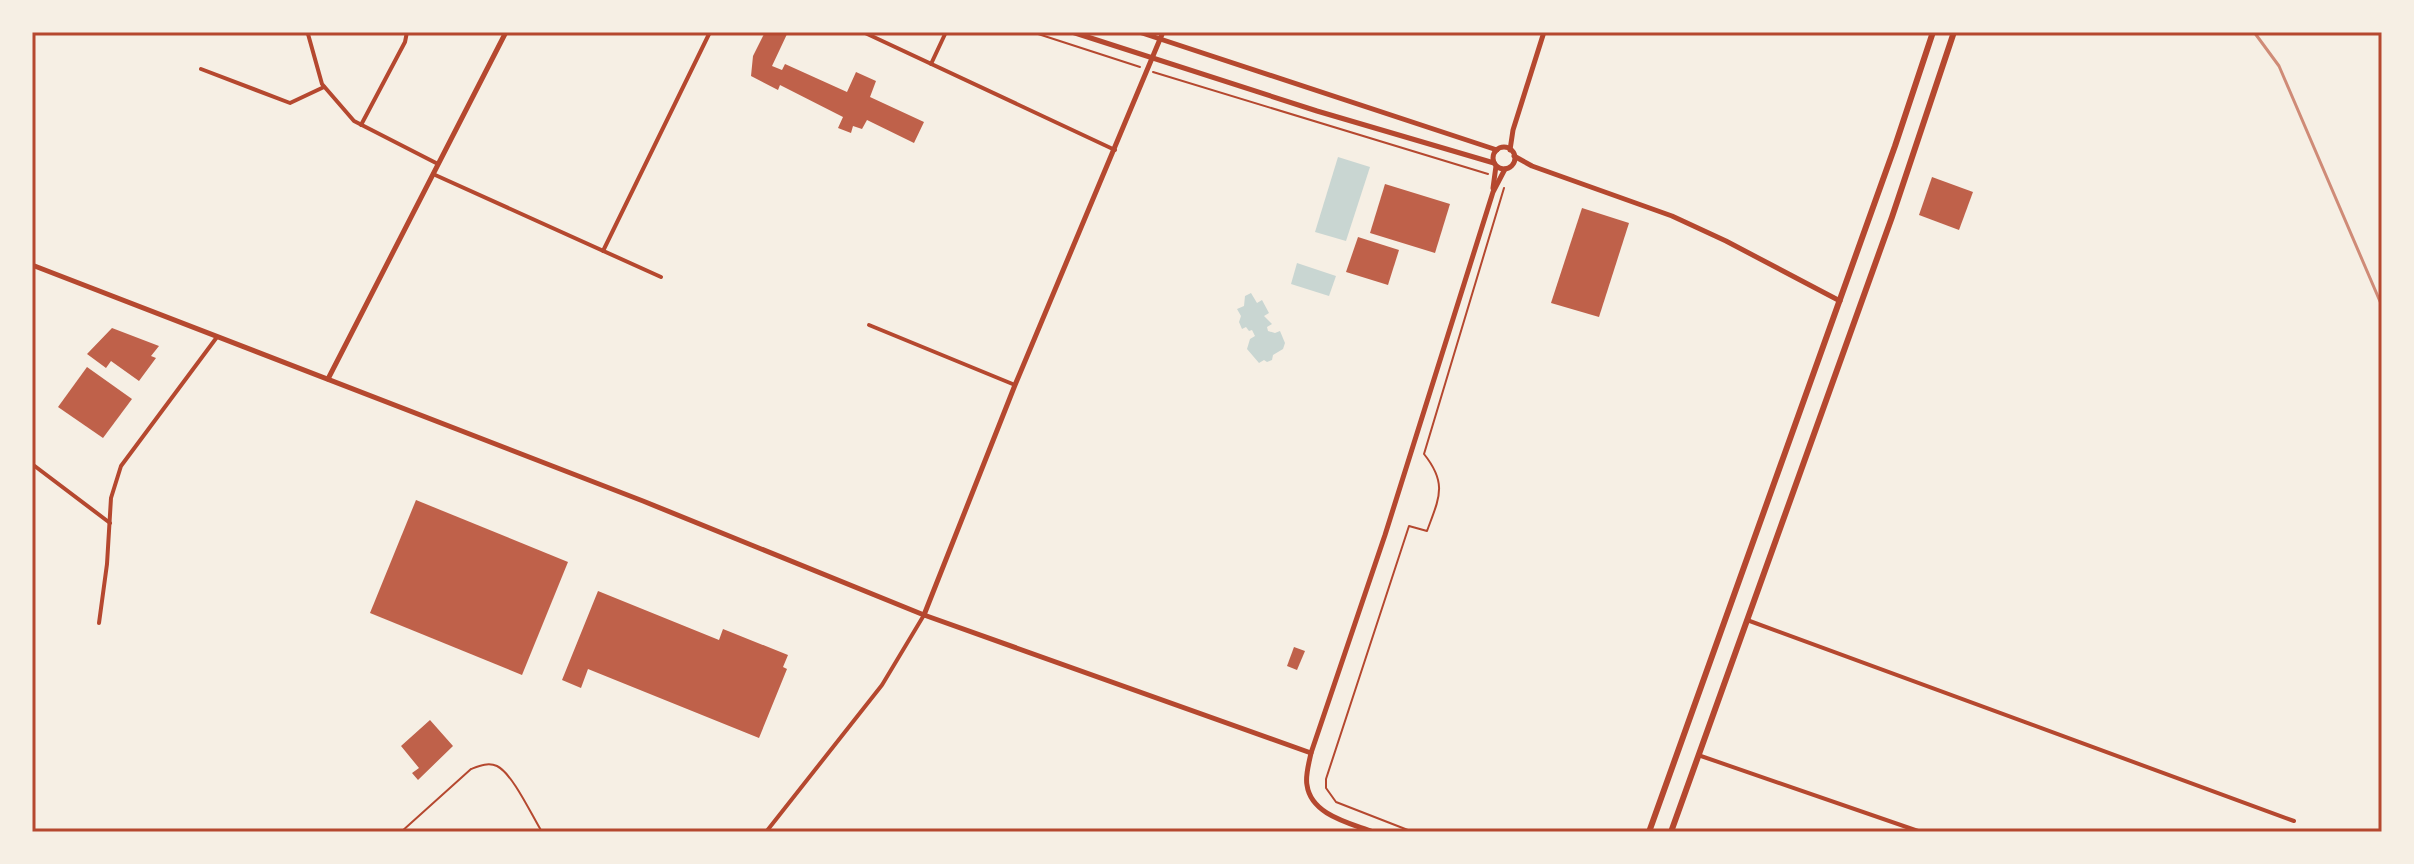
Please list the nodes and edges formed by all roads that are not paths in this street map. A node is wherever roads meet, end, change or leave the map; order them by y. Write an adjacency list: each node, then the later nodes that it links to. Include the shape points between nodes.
1 (407, 32): 18 (street)
2 (506, 32): 21 (street)
3 (710, 32): 27 (street)
4 (863, 32): 15 (street)
5 (946, 32): 15 (street)
6 (1072, 32): 14 (street)
7 (1139, 32): 13 (street)
8 (1163, 32): 13 (street)
9 (1544, 32): 20 (street)
10 (1933, 32): 30 (main road)
11 (1954, 32): 38 (main road)
12 (308, 33): 17 (street)
13 (1160, 39): 14 (street); 20 (street)
14 (1153, 59): 19 (street); 22 (street)
15 (931, 64): 19 (street)
16 (201, 69): 17 (street, via 290,103)
17 (324, 87): 18 (street)
18 (361, 125): 21 (street)
19 (1115, 150): 34 (street)
20 (1506, 151): 22 (street, via 1493,156); 23 (street); 24 (street)
21 (438, 164): 25 (street)
22 (1495, 164): 24 (street); 26 (street)
23 (1532, 166): 24 (street); 30 (street, via 1672,216)
24 (1508, 167): 26 (street)
25 (433, 174): 27 (street); 33 (street)
26 (1493, 192): 40 (street)
27 (603, 251): 29 (street)
28 (32, 265): 32 (street)
29 (661, 277)
30 (1840, 301): 49 (main road)
31 (869, 325): 34 (street)
32 (217, 337): 33 (street); 36 (street, via 121,466)
33 (328, 379): 37 (street)
34 (1015, 385): 37 (street)
35 (32, 464): 36 (street)
36 (110, 523): 39 (street)
37 (924, 615): 40 (street); 46 (street, via 882,685)
38 (1747, 620): 41 (main road); 42 (street)
39 (99, 623)
40 (1311, 753): 43 (street, via 1306,784 1312,799 1326,813)
41 (1698, 755): 50 (main road); 51 (street)
42 (2294, 821)
43 (1353, 824): 47 (street); 48 (street)
44 (401, 832): 45 (lane, via 483,764 508,776)
45 (542, 832)
46 (766, 832)
47 (1358, 832)
48 (1373, 832)
49 (1649, 832)
50 (1671, 832)
51 (1921, 832)

